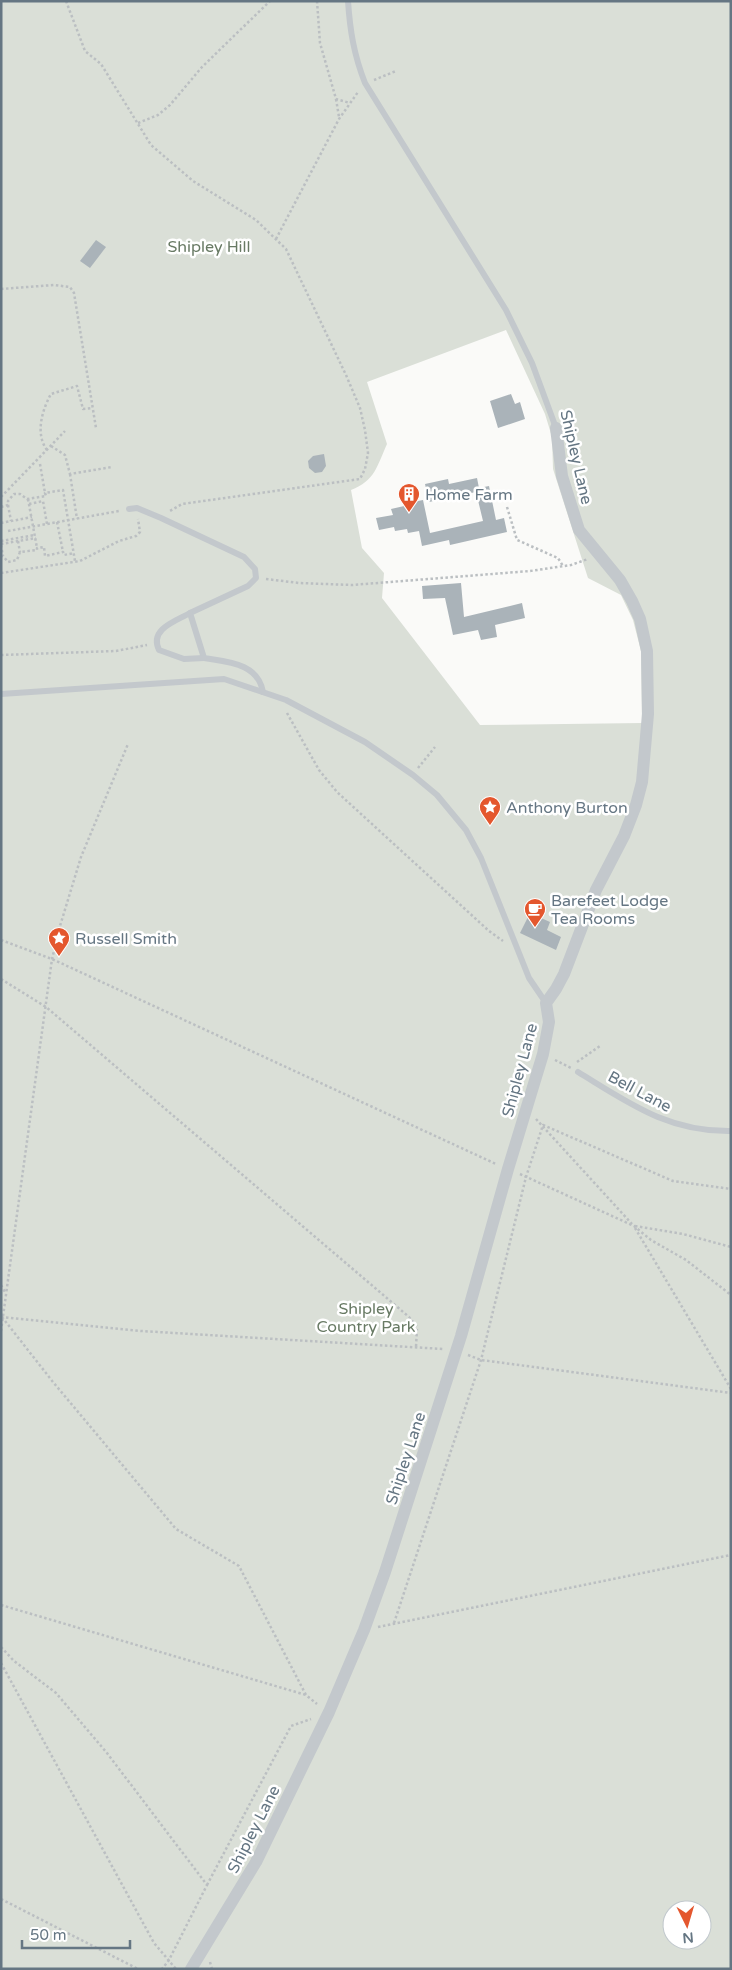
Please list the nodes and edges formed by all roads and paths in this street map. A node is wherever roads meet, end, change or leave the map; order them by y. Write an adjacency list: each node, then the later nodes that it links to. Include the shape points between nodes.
1 (66, 1): 10 (path, via 85,51 101,64)
2 (270, 1): 10 (path, via 202,67 170,105 158,115)
3 (317, 1): 7 (path, via 320,42)
4 (348, 1): 6 (lane, Shipley Lane, via 355,58)
5 (396, 71): 6 (path)
6 (365, 83): 8 (path); 17 (lane, Shipley Lane, via 506,310 532,363)
7 (336, 99): 8 (path); 9 (path)
8 (350, 103): 9 (path)
9 (339, 118): 11 (path)
10 (138, 123): 11 (path, via 151,146 193,181 256,220)
11 (276, 238): 35 (path, via 286,249 360,408 368,453 365,469 360,479 182,504)
12 (1, 289): 13 (path, via 70,287 74,293)
13 (88, 384): 14 (path); 15 (path)
14 (93, 384)
15 (92, 408): 16 (path); 20 (path, via 83,409 77,386 51,394 41,419 40,433)
16 (96, 428)
17 (556, 428): 52 (street, Shipley Lane, via 562,476 579,530)
18 (65, 431): 19 (path)
19 (51, 446): 20 (path); 23 (path, via 65,455)
20 (47, 450): 25 (path)
21 (40, 464): 24 (path)
22 (112, 467): 23 (path)
23 (70, 474): 36 (path)
24 (45, 493): 26 (path, via 46,496); 37 (path, via 62,490)
25 (1, 497)
26 (28, 499): 27 (path); 28 (path, via 14,494)
27 (29, 504): 34 (path); 41 (path, via 43,501)
28 (8, 505): 29 (path); 38 (path)
29 (1, 507)
30 (507, 507): 54 (path, via 517,540 558,558)
31 (137, 508): 32 (lane); 35 (lane); 53 (path, via 140,532 136,536)
32 (129, 509)
33 (119, 511): 36 (path)
34 (32, 517): 38 (path); 42 (path)
35 (161, 518): 56 (lane, via 244,557 255,569)
36 (76, 519): 37 (path)
37 (68, 520): 40 (path); 50 (path)
38 (11, 521): 39 (path)
39 (1, 522)
40 (58, 522): 41 (path); 49 (path)
41 (47, 524): 42 (path)
42 (34, 526): 43 (path); 44 (path)
43 (8, 531)
44 (35, 536): 45 (path); 46 (path); 47 (path)
45 (18, 541): 46 (path); 48 (path)
46 (1, 543): 51 (path)
47 (37, 548): 48 (path); 49 (path, via 44,547 46,556)
48 (20, 552): 51 (path, via 17,560 8,562)
49 (63, 552): 50 (path, via 64,555)
50 (74, 553): 53 (path)
51 (2, 556)
52 (599, 556): 54 (path); 71 (street, Shipley Lane, via 620,580 632,601 647,651 648,714 642,782 624,836 596,890 564,974)
53 (75, 562): 55 (path)
54 (563, 566): 56 (path, via 352,584)
55 (1, 573)
56 (256, 578): 57 (lane, via 248,586)
57 (190, 613): 58 (lane, via 161,630 155,638); 60 (lane)
58 (156, 644): 59 (path, via 116,651); 60 (lane, via 159,650 184,659)
59 (1, 655)
60 (204, 658): 61 (lane, via 235,663 257,674)
61 (263, 692): 62 (lane, via 224,679); 63 (lane)
62 (1, 694)
63 (278, 697): 66 (lane, via 365,742); 68 (path, via 319,770 337,792 489,931)
64 (128, 744): 69 (path, via 81,857)
65 (435, 747): 66 (path)
66 (413, 775): 68 (lane, via 437,795 466,830 482,858)
67 (1, 940): 69 (path)
68 (519, 952): 71 (lane, via 529,978)
69 (52, 959): 72 (path); 80 (path)
70 (1, 979): 72 (path)
71 (546, 1003): 74 (street, Shipley Lane, via 549,1022)
72 (46, 1007): 86 (path); 90 (path, via 410,1317 417,1328)
73 (600, 1046): 75 (path)
74 (543, 1054): 75 (path); 77 (street, Shipley Lane)
75 (569, 1067): 76 (path)
76 (578, 1072): 79 (lane, Bell Lane, via 647,1114 679,1126 710,1132)
77 (526, 1108): 78 (path); 80 (street, Shipley Lane)
78 (542, 1125): 81 (path); 82 (path, via 673,1181); 83 (path)
79 (731, 1131)
80 (508, 1169): 81 (path); 91 (street, Shipley Lane)
81 (526, 1177): 83 (path); 92 (path)
82 (731, 1189)
83 (634, 1226): 84 (path, via 682,1234); 87 (path); 93 (path)
84 (731, 1248)
85 (1, 1285): 86 (path)
86 (5, 1294): 88 (path)
87 (731, 1295)
88 (2, 1317): 89 (path); 90 (path, via 141,1331); 101 (path, via 176,1529 239,1566)
89 (1, 1331)
90 (416, 1347): 91 (path)
91 (457, 1350): 92 (path); 98 (street, Shipley Lane)
92 (481, 1360): 94 (path); 97 (path)
93 (731, 1389)
94 (731, 1393)
95 (731, 1555): 97 (path)
96 (1, 1605): 101 (path)
97 (394, 1623): 98 (path)
98 (364, 1630): 102 (street, Shipley Lane)
99 (1, 1647): 103 (path, via 56,1693 107,1752)
100 (1, 1663): 105 (path, via 154,1943)
101 (306, 1695): 102 (path)
102 (329, 1712): 103 (path, via 291,1726); 109 (street, Shipley Lane, via 256,1862)
103 (207, 1885): 105 (path)
104 (1, 1899): 106 (path)
105 (169, 1960): 107 (path); 108 (path)
106 (138, 1969)
107 (162, 1969)
108 (176, 1969)
109 (191, 1969)

